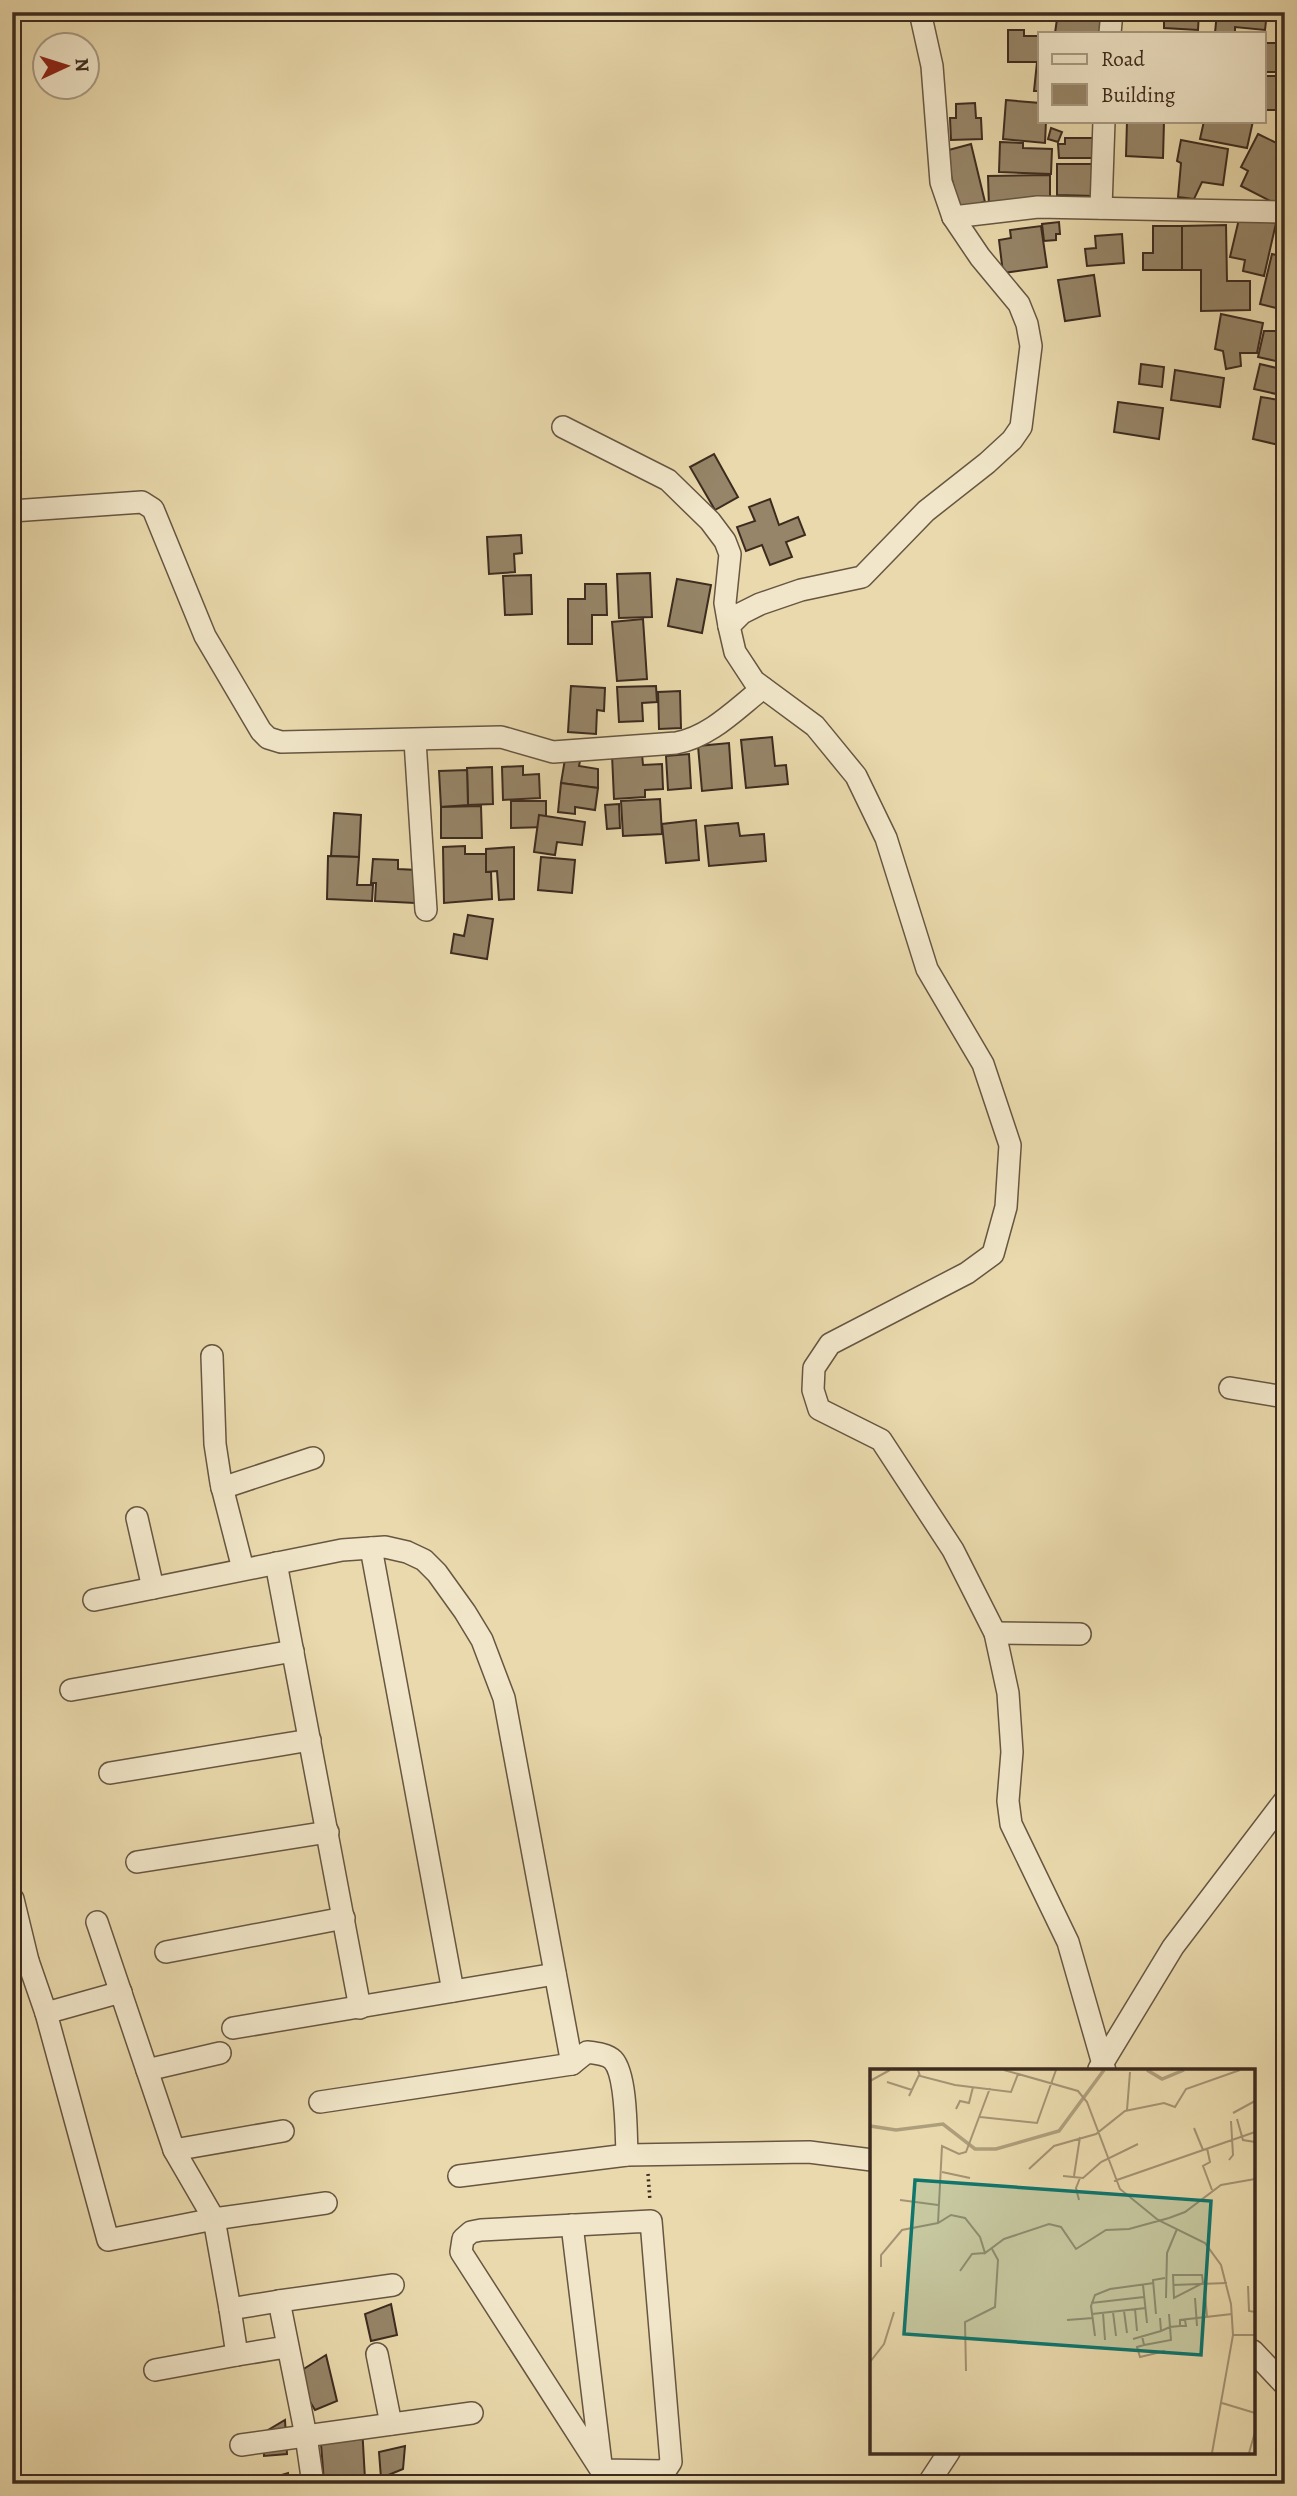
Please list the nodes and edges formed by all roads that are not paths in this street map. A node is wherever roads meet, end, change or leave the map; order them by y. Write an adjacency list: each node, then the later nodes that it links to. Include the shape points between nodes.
1 (920, 12): 7 (street, via 932,66 941,182)
2 (1112, 12): 3 (street)
3 (1110, 32)
4 (1104, 122): 5 (street)
5 (1101, 208): 6 (street); 7 (street, via 1038,207)
6 (1285, 212)
7 (953, 217): 10 (street, via 1018,304 1027,324 1031,346 1021,427 995,456 926,511 862,577 760,604)
8 (563, 428): 10 (street, via 668,480 710,521 730,554 725,594)
9 (12, 511): 12 (street, via 148,505 159,517 205,636 268,738)
10 (729, 626): 11 (street, via 736,652)
11 (763, 688): 12 (street, via 705,733 676,743 553,752 501,737); 25 (street, via 815,726 856,776 886,838 927,969 983,1064 1010,1145 1006,1207 993,1254 967,1273 830,1344 814,1368 813,1390 819,1409 881,1440 953,1550)
12 (415, 741): 13 (street)
13 (426, 910)
14 (212, 1356): 18 (street, via 215,1444)
15 (1230, 1388): 16 (street)
16 (1285, 1398)
17 (313, 1458): 18 (street)
18 (222, 1488): 22 (street)
19 (137, 1518): 23 (street)
20 (371, 1548): 21 (street); 39 (street, via 385,1547 424,1560 482,1640 504,1698); 41 (street)
21 (276, 1563): 22 (street); 27 (street)
22 (243, 1569): 23 (street)
23 (153, 1588): 24 (street)
24 (94, 1600)
25 (995, 1633): 26 (street); 47 (street, via 1008,1693 1012,1824 1069,1942)
26 (1080, 1634)
27 (293, 1651): 28 (street); 29 (street)
28 (71, 1690)
29 (310, 1740): 30 (street); 32 (street)
30 (110, 1773)
31 (1285, 1800): 47 (street, via 1172,1947)
32 (328, 1832): 33 (street); 35 (street)
33 (137, 1862)
34 (13, 1899): 38 (street)
35 (344, 1918): 37 (street); 42 (street)
36 (97, 1922): 40 (street)
37 (166, 1952)
38 (20, 1963): 43 (street)
39 (555, 1974): 41 (street); 46 (street)
40 (121, 1992): 43 (street); 48 (street)
41 (453, 1992): 42 (street)
42 (360, 2008): 44 (street)
43 (46, 2013): 56 (street, via 108,2240)
44 (233, 2028)
45 (220, 2053): 48 (street)
46 (572, 2064): 49 (street); 52 (street, via 587,2052 613,2060)
47 (1102, 2067)
48 (146, 2070): 51 (street)
49 (320, 2102)
50 (283, 2131): 51 (street)
51 (174, 2150): 56 (street)
52 (637, 2155): 53 (street, via 809,2151); 54 (street)
53 (870, 2160)
54 (459, 2176)
55 (326, 2203): 56 (street)
56 (214, 2219): 60 (street)
57 (572, 2225): 72 (street); 72 (street, via 471,2232 463,2238 461,2252); 72 (street, via 651,2221 671,2462 665,2471)
58 (393, 2285): 59 (street)
59 (279, 2301): 60 (street); 61 (street)
60 (230, 2309): 64 (street)
61 (286, 2347): 64 (street); 69 (street)
62 (1255, 2353): 66 (street)
63 (377, 2354): 68 (street)
64 (237, 2355): 65 (street)
65 (155, 2370)
66 (1285, 2385)
67 (471, 2413): 68 (street)
68 (390, 2424): 69 (street)
69 (306, 2436): 70 (street); 73 (street)
70 (241, 2445)
71 (948, 2454): 74 (street)
72 (602, 2477)
73 (313, 2484)
74 (928, 2484)

